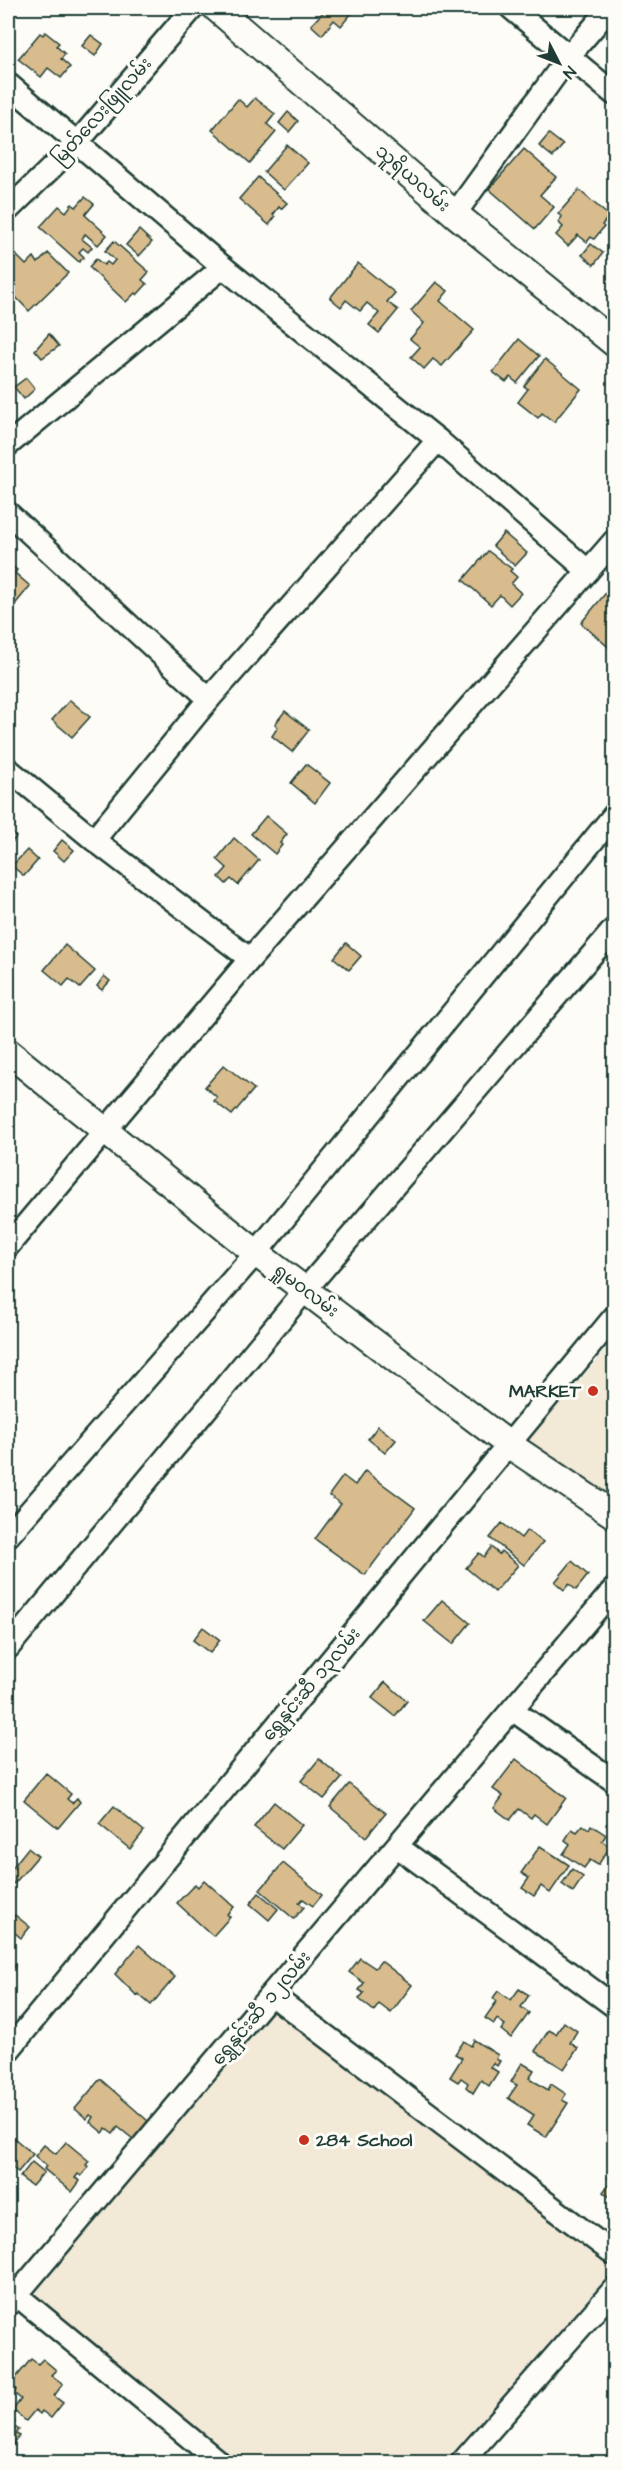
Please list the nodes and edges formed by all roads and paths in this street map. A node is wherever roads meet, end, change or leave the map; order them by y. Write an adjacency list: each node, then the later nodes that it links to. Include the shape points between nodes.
1 (193, 8): 8 (street, မြတ်လေးဖြူလမ်း)
2 (216, 8): 10 (street, သူရိယလမ်း)
3 (511, 8): 5 (street)
4 (610, 8): 5 (street)
5 (569, 56): 7 (street); 10 (street)
6 (8, 84): 8 (street)
7 (615, 94)
8 (77, 142): 9 (street, မြတ်လေးဖြူလမ်း); 11 (street)
9 (8, 210)
10 (455, 214): 12 (street, သူရိယလမ်း)
11 (223, 267): 13 (street); 14 (street)
12 (615, 343)
13 (438, 441): 17 (street); 18 (street)
14 (8, 446)
15 (8, 513): 18 (street)
16 (615, 541): 17 (street)
17 (588, 571): 23 (street)
18 (209, 699): 21 (street)
19 (8, 769): 21 (street)
20 (615, 815): 27 (street)
21 (94, 840): 23 (street)
22 (615, 929): 28 (street)
23 (250, 959): 25 (street)
24 (8, 1052): 25 (street, ရှုမဝလမ်း)
25 (105, 1132): 26 (street); 27 (street, ရှုမဝလမ်း)
26 (8, 1246)
27 (256, 1253): 28 (street, ရှုမဝလမ်း); 32 (street)
28 (306, 1289): 30 (street, ရှုမဝလမ်း); 34 (street)
29 (615, 1317): 30 (street, ရွှေနှင်းဆီ ၁၃လမ်း)
30 (508, 1444): 31 (street, ရှုမဝလမ်း); 40 (street, ရွှေနှင်းဆီ ၁၃လမ်း)
31 (615, 1515)
32 (8, 1536)
33 (615, 1589): 35 (street, ရွှေနှင်းဆီ ၁၂လမ်း)
34 (8, 1648)
35 (514, 1711): 36 (street); 37 (street, ရွှေနှင်းဆီ ၁၂လမ်း)
36 (615, 1781)
37 (398, 1847): 38 (street, ရွှေနှင်းဆီ ၁၂လမ်း); 39 (street)
38 (272, 1995): 41 (street); 43 (street, ရွှေနှင်းဆီ ၁၂လမ်း)
39 (615, 2006)
40 (8, 2051)
41 (615, 2254)
42 (615, 2289): 45 (street)
43 (10, 2296): 44 (street)
44 (219, 2463)
45 (462, 2463)

